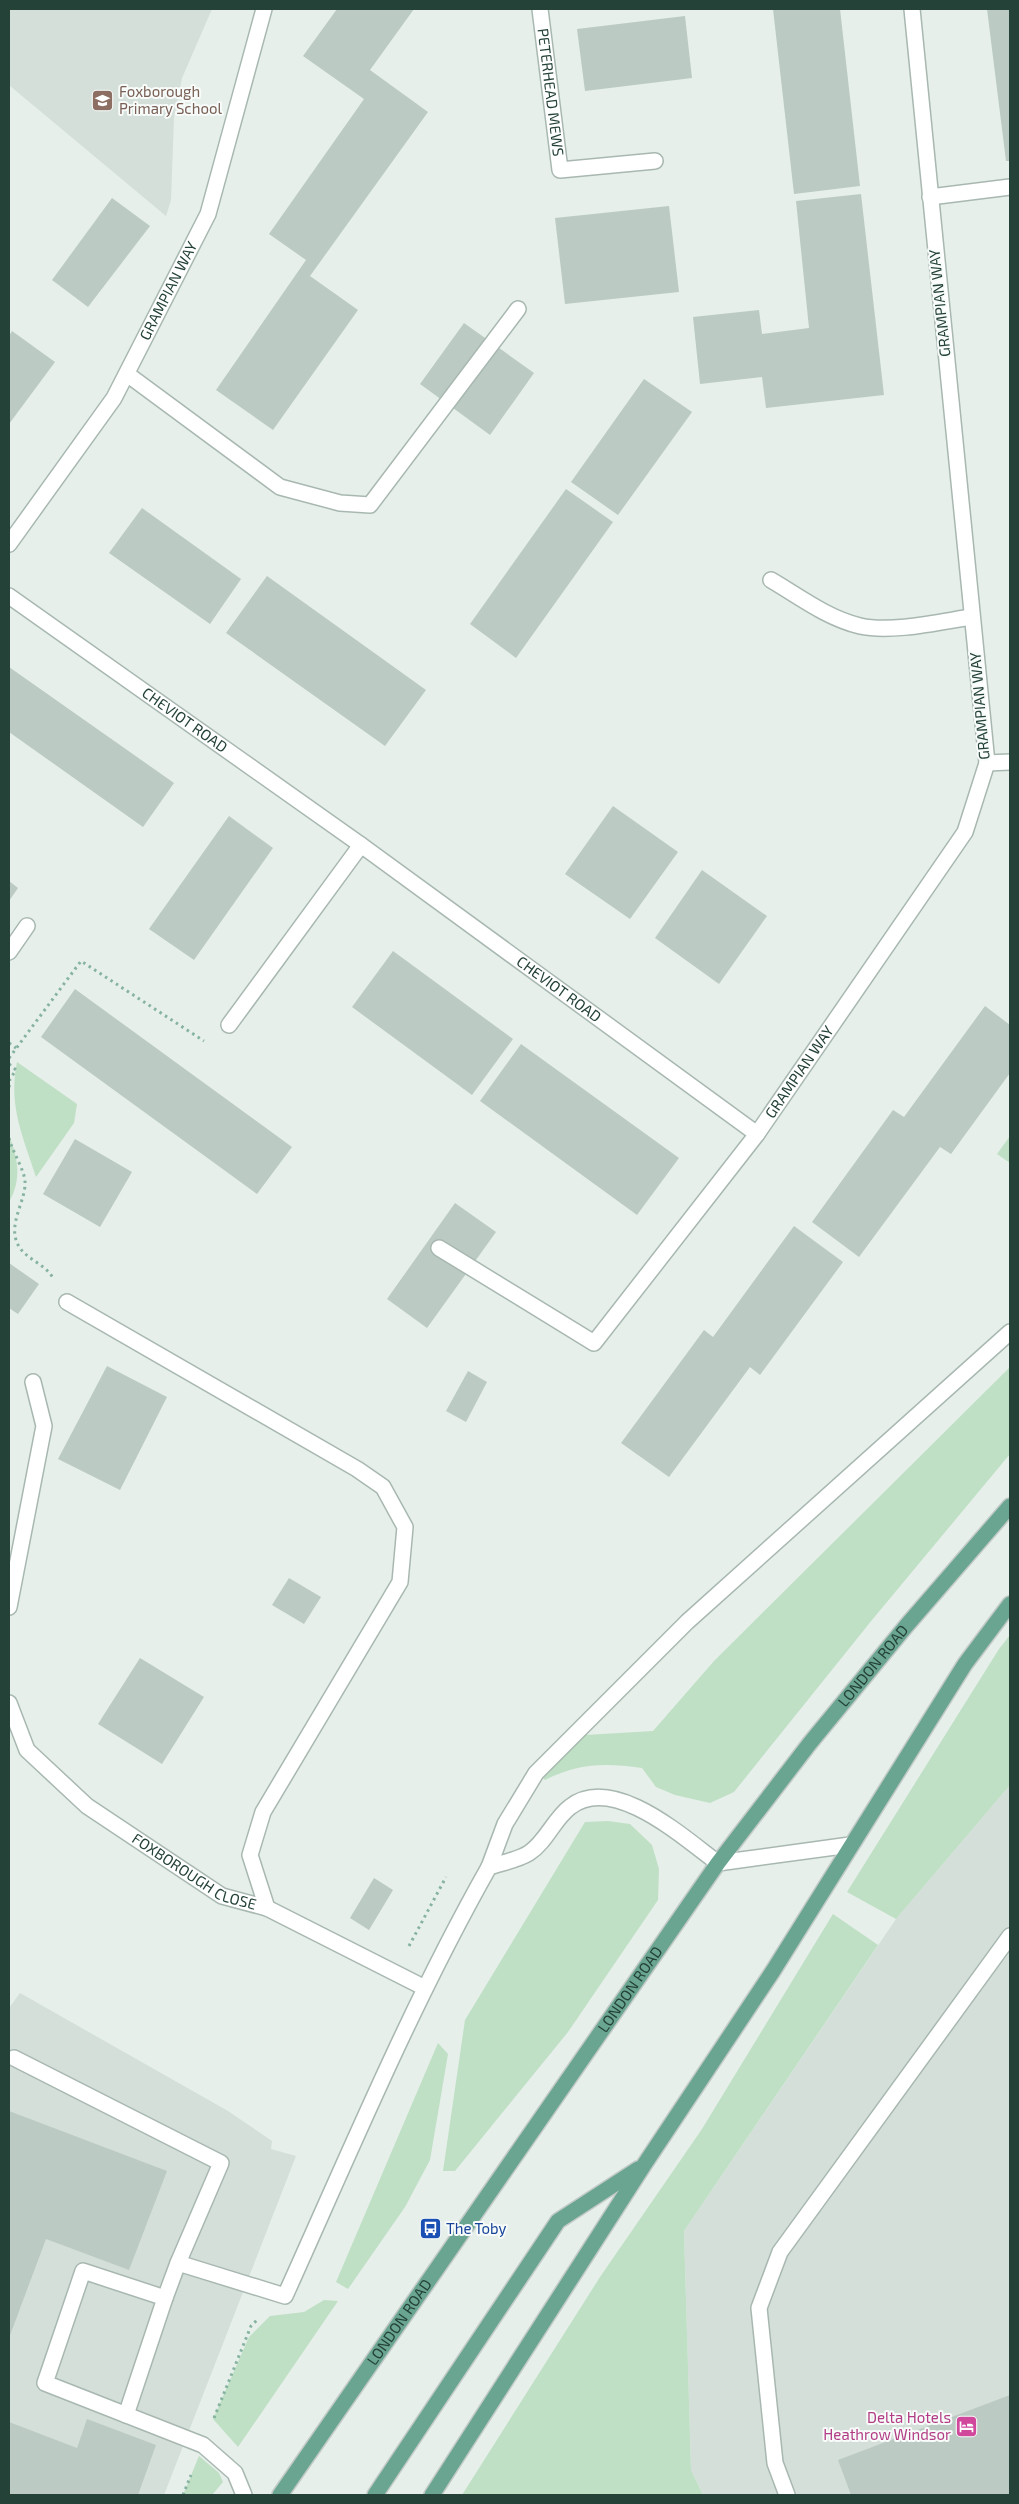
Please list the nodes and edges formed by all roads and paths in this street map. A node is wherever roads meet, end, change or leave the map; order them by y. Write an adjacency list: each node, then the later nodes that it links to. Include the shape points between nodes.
1 (264, 9): 8 (street, GRAMPIAN WAY, via 208,214)
2 (540, 9): 4 (street, PETERHEAD MEWS, via 560,170)
3 (912, 9): 6 (street, GRAMPIAN WAY)
4 (655, 161)
5 (1010, 187): 6 (street)
6 (930, 197): 12 (street, GRAMPIAN WAY)
7 (518, 309): 8 (street, via 370,505 340,504 280,487)
8 (127, 374): 9 (street, GRAMPIAN WAY, via 114,398)
9 (9, 544)
10 (771, 580): 12 (street, via 826,614 861,626 910,627)
11 (9, 596): 15 (street, CHEVIOT ROAD)
12 (971, 617): 14 (street, GRAMPIAN WAY)
13 (1010, 762): 14 (street)
14 (987, 763): 24 (street, GRAMPIAN WAY, via 965,832)
15 (361, 845): 18 (street); 24 (street, CHEVIOT ROAD)
16 (27, 926): 17 (street)
17 (9, 952)
18 (229, 1025): 20 (path, via 213,1047 81,961)
19 (9, 1043): 20 (path)
20 (16, 1048): 21 (path)
21 (9, 1058)
22 (9, 1064): 23 (path, via 16,1070)
23 (9, 1088)
24 (757, 1134): 26 (street, GRAMPIAN WAY, via 594,1343)
25 (9, 1138): 27 (path, via 25,1182 16,1214 16,1240 30,1259 49,1270)
26 (439, 1248)
27 (67, 1302): 37 (street, via 357,1469 383,1487 405,1527 400,1582 263,1812 250,1855)
28 (1010, 1332): 36 (street, via 687,1622 536,1774 505,1824)
29 (33, 1382): 32 (street, via 44,1426)
30 (1010, 1506): 35 (main road, LONDON ROAD, via 870,1669)
31 (1010, 1604): 34 (main road, via 965,1664)
32 (9, 1607)
33 (9, 1703): 37 (street, FOXBOROUGH CLOSE, via 27,1750 87,1806 222,1896)
34 (850, 1845): 35 (street); 41 (main road, via 773,1971)
35 (718, 1863): 36 (street, via 651,1814 620,1800 593,1798 570,1807 529,1853); 46 (main road, LONDON ROAD)
36 (489, 1867): 39 (street)
37 (267, 1908): 39 (street, FOXBOROUGH CLOSE)
38 (1010, 1936): 49 (street, via 780,2252 759,2308 775,2463)
39 (425, 1988): 42 (street, via 285,2296)
40 (14, 2058): 42 (street, via 221,2163)
41 (644, 2165): 47 (main road, via 558,2221); 48 (main road)
42 (178, 2263): 43 (street)
43 (165, 2298): 44 (street); 44 (street, via 83,2271 45,2383)
44 (126, 2415): 45 (street, via 203,2445 235,2473)
45 (244, 2495)
46 (280, 2495)
47 (375, 2495)
48 (432, 2495)
49 (787, 2495)

